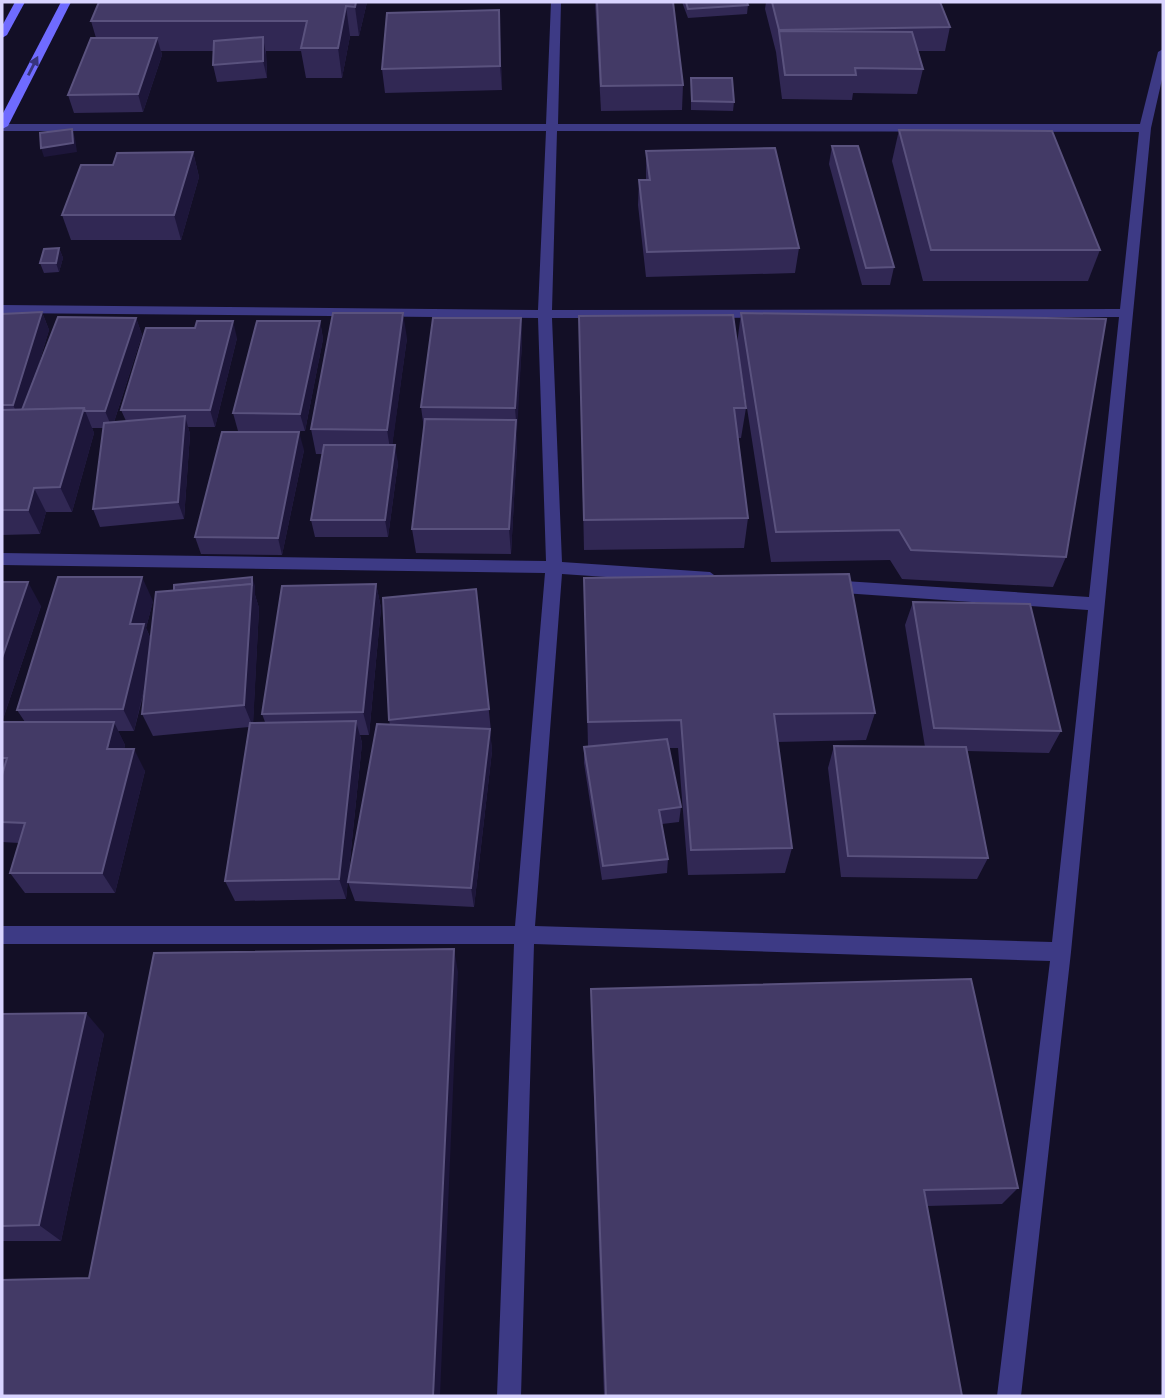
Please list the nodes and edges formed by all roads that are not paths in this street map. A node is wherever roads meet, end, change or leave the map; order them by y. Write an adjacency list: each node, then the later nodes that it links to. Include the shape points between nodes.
1 (20, 2): 4 (main road)
2 (66, 2): 6 (main road, one-way to 2)
3 (556, 2): 7 (street)
4 (2, 35)
5 (1163, 52): 8 (street)
6 (2, 126): 7 (street)
7 (551, 128): 8 (street); 11 (street)
8 (1145, 128): 10 (street)
9 (2, 309): 11 (street)
10 (1126, 313): 11 (street); 16 (street)
11 (545, 314): 13 (street)
12 (2, 559): 13 (street)
13 (554, 567): 14 (street); 18 (street)
14 (721, 578)
15 (819, 585): 16 (street)
16 (1098, 604): 19 (street)
17 (2, 935): 18 (street)
18 (524, 935): 19 (street); 20 (street)
19 (1061, 952): 21 (street)
20 (509, 1396)
21 (1009, 1396)

